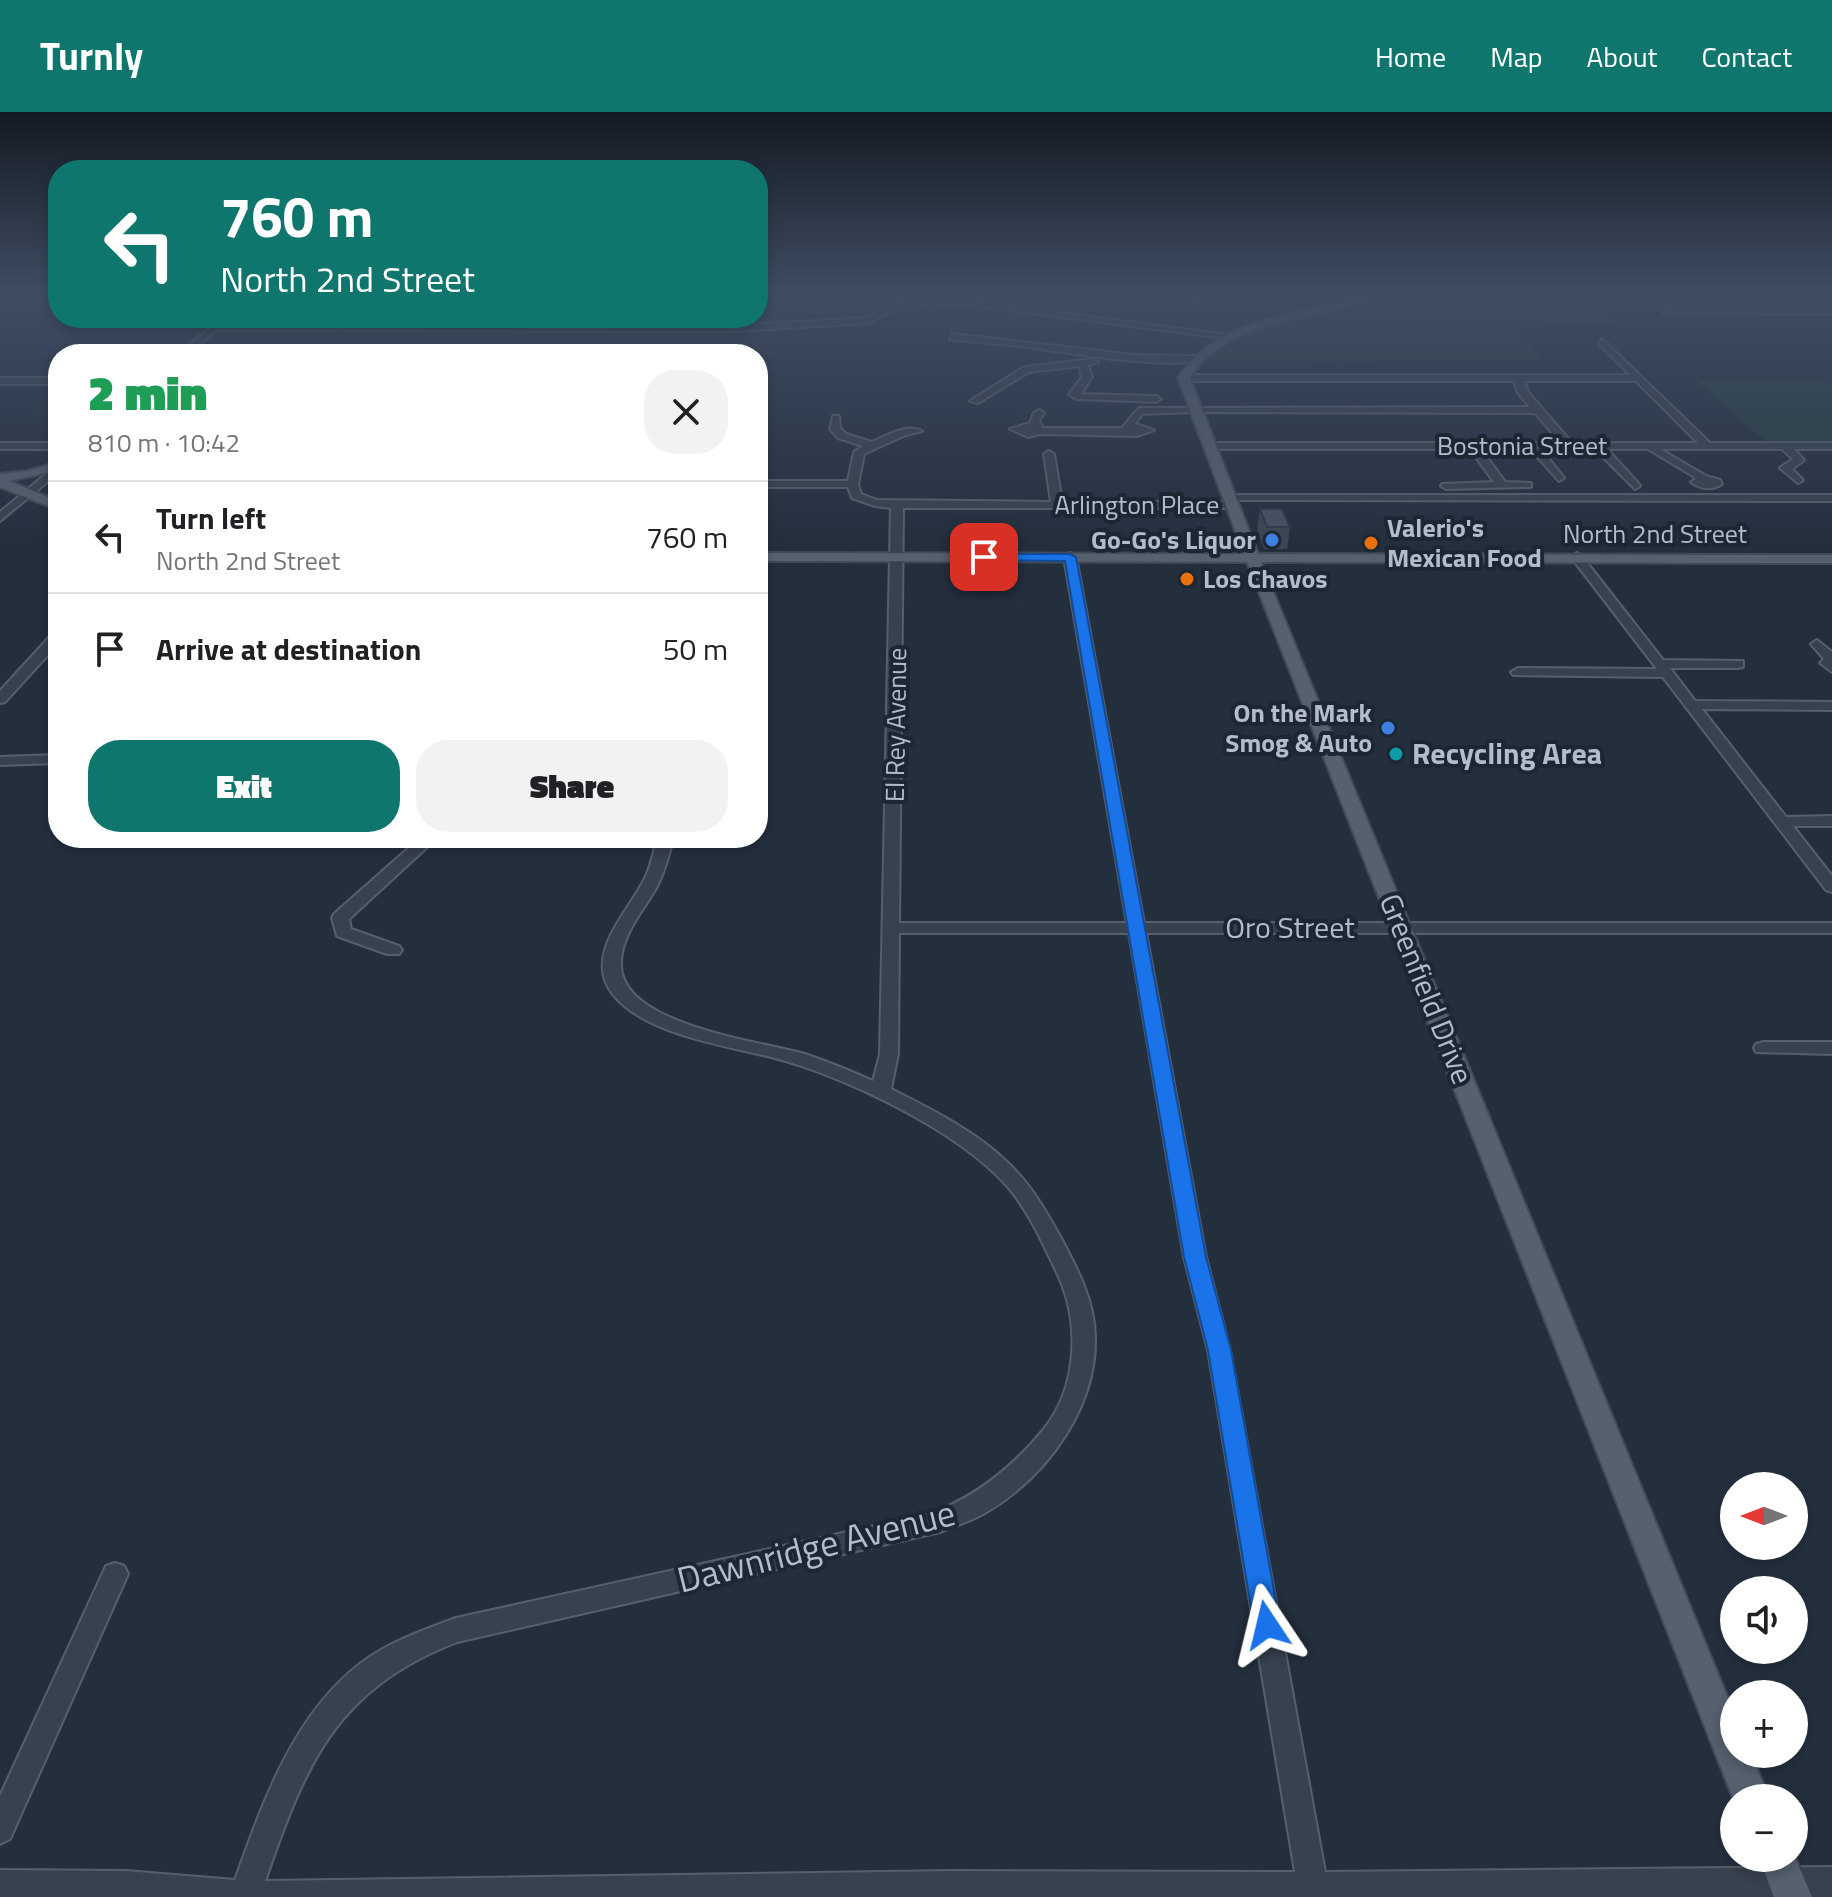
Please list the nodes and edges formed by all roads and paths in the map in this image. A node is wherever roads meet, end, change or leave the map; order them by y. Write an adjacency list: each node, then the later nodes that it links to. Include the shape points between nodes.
1 (1014, 377): 8 (street)
2 (1087, 377): 9 (street, via 1074,394 1079,397)
3 (1184, 378): 4 (street); 9 (main road, Greenfield Drive)
4 (1518, 378): 5 (street); 11 (street)
5 (1638, 378): 23 (street)
6 (0, 381): 7 (street)
7 (48, 381)
8 (975, 401)
9 (1195, 406): 10 (street, via 1145,409 1126,428 1038,428 1039,413); 11 (street); 17 (main road, Greenfield Drive)
10 (1026, 409)
11 (1538, 410): 20 (street)
12 (836, 418): 14 (street, via 835,429 842,436)
13 (917, 431): 14 (street)
14 (869, 445): 33 (street, via 855,457)
15 (0, 446): 16 (street)
16 (48, 446)
17 (1212, 446): 18 (street, Bostonia Street); 42 (main road, Greenfield Drive)
18 (1473, 446): 19 (street, Bostonia Street); 35 (street)
19 (1533, 446): 20 (street, Bostonia Street); 29 (street)
20 (1569, 446): 21 (street, Bostonia Street)
21 (1598, 446): 22 (street, Bostonia Street); 38 (street)
22 (1651, 446): 23 (street, Bostonia Street); 30 (street, via 1664,460 1692,468)
23 (1707, 446): 24 (street, Bostonia Street)
24 (1785, 446): 25 (street, Bostonia Street); 34 (street, via 1799,460 1785,468 1795,482)
25 (1832, 446)
26 (1049, 454): 44 (street)
27 (48, 469): 31 (main road)
28 (48, 475): 39 (street)
29 (1559, 478)
30 (1703, 479)
31 (0, 480): 39 (main road)
32 (768, 484): 33 (street)
33 (853, 484): 43 (street, via 856,496)
34 (1812, 484)
35 (1502, 485): 36 (street); 37 (street)
36 (1527, 485)
37 (1446, 486)
38 (1635, 486)
39 (28, 493): 41 (main road); 45 (street)
40 (1832, 498): 42 (street, Arlington Place)
41 (48, 502)
42 (1232, 502): 44 (street, Arlington Place); 49 (main road, Greenfield Drive)
43 (897, 505): 44 (street, Arlington Place); 47 (street, El Rey Avenue)
44 (1057, 505)
45 (0, 518)
46 (768, 557): 47 (main road, North 2nd Street)
47 (899, 557): 48 (main road, North 2nd Street); 68 (street, El Rey Avenue)
48 (1070, 557): 49 (main road, North 2nd Street); 69 (street)
49 (1252, 557): 50 (main road, North 2nd Street); 70 (main road, Greenfield Drive)
50 (1577, 557): 51 (main road, North 2nd Street); 55 (street)
51 (1832, 559)
52 (1817, 644): 56 (street)
53 (48, 647): 58 (street)
54 (1738, 664): 55 (street)
55 (1663, 668): 57 (street); 59 (street)
56 (1832, 668)
57 (1518, 672)
58 (0, 699)
59 (1692, 705): 60 (street); 64 (street)
60 (1832, 706)
61 (48, 759): 62 (street)
62 (0, 761)
63 (1832, 821): 64 (street)
64 (1782, 822): 67 (street)
65 (419, 848): 72 (street, via 345,910 340,926 343,932)
66 (662, 848): 75 (street, Dawnridge Avenue, via 651,882 626,920 612,963 618,988 634,1007 660,1021 819,1065)
67 (1832, 887)
68 (892, 928): 69 (street, Oro Street); 75 (street, El Rey Avenue, via 889,1054)
69 (1139, 928): 70 (street, Oro Street); 82 (street)
70 (1402, 928): 71 (street, Oro Street); 77 (main road, Greenfield Drive)
71 (1832, 928)
72 (393, 950)
73 (1763, 1048): 74 (street)
74 (1832, 1048)
75 (880, 1094): 85 (street, Dawnridge Avenue, via 972,1145 1014,1181 1056,1248 1079,1298 1084,1356 1077,1394 1065,1420 1034,1457 977,1505 931,1524 456,1630 394,1656 342,1696 317,1728 281,1792)
76 (115, 1574): 78 (street)
77 (1745, 1784)
78 (0, 1829)
79 (1785, 1879): 80 (street); 82 (street)
80 (1832, 1882)
81 (0, 1885): 85 (street, via 126,1886)
82 (1313, 1888): 83 (street)
83 (954, 1892): 84 (street)
84 (498, 1895): 85 (street)
85 (245, 1896)

